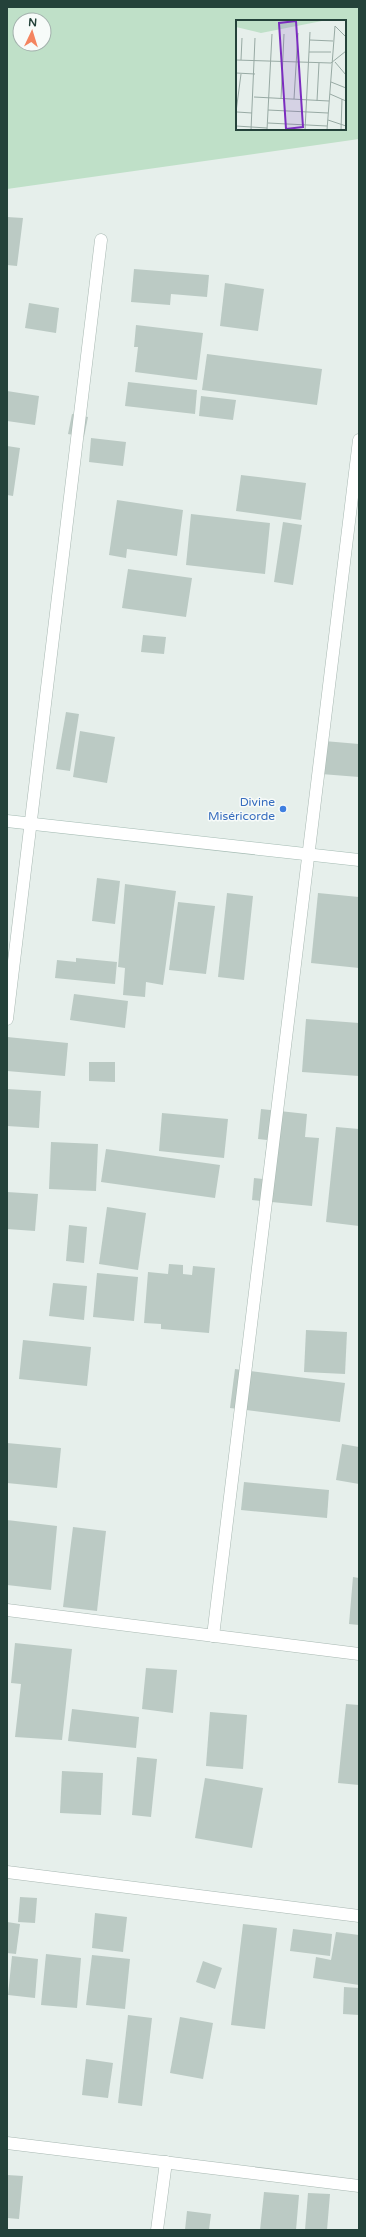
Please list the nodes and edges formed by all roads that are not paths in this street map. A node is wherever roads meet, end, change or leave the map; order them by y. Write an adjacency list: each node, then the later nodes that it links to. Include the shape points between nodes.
1 (101, 240): 4 (street)
2 (359, 440): 5 (street)
3 (7, 821): 4 (street)
4 (31, 824): 5 (street); 7 (street)
5 (309, 854): 6 (street); 9 (street)
6 (359, 860)
7 (7, 1019)
8 (7, 1610): 9 (street)
9 (213, 1636): 10 (street)
10 (359, 1654)
11 (7, 1872): 12 (street)
12 (359, 1916)
13 (7, 2142): 14 (street)
14 (166, 2162): 15 (street); 16 (street)
15 (359, 2186)
16 (157, 2230)

